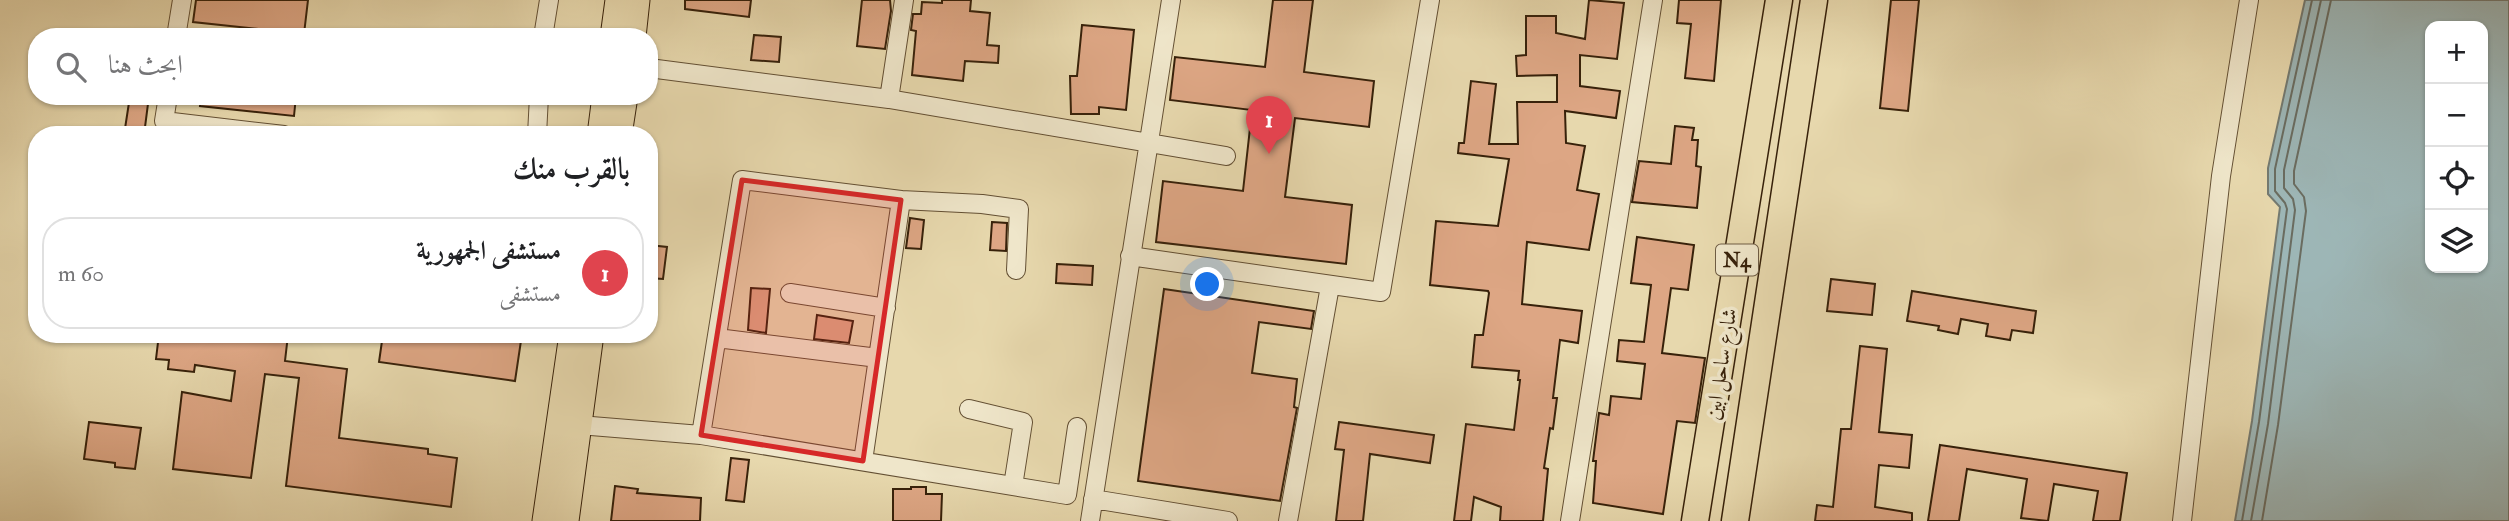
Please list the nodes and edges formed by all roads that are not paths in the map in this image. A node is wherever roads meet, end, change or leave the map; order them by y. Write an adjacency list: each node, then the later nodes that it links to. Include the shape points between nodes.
1 (182, 0): 12 (street)
2 (549, 0): 13 (street)
3 (617, 0): 14 (main road)
4 (638, 0): 15 (main road)
5 (904, 0): 17 (street)
6 (1171, 0): 26 (street)
7 (1430, 0): 31 (street, via 1381,292)
8 (1653, 0): 50 (street)
9 (1779, 0): 51 (highway, شارع ساحل ابين / N4)
10 (1814, 0): 52 (highway, شارع ساحل ابين / N4)
11 (2249, 0): 53 (street, via 2221,176)
12 (177, 28)
13 (544, 28)
14 (613, 28)
15 (635, 28)
16 (658, 69): 17 (street)
17 (889, 99): 26 (street)
18 (167, 105): 22 (street, via 164,121)
19 (539, 105): 23 (street)
20 (603, 105): 24 (main road)
21 (625, 105): 25 (main road)
22 (207, 126)
23 (537, 126)
24 (600, 126)
25 (622, 126)
26 (1148, 142): 27 (street); 29 (street)
27 (1226, 156)
28 (901, 200): 30 (street, via 1019,209); 33 (street); 34 (street, via 742,180)
29 (1130, 256): 31 (street); 44 (street)
30 (1016, 270)
31 (1330, 286): 49 (street)
32 (790, 293): 33 (street)
33 (886, 308): 37 (street)
34 (716, 338): 37 (street); 41 (street)
35 (570, 343): 45 (main road)
36 (591, 343): 39 (main road)
37 (878, 358): 42 (street)
38 (969, 409): 43 (street, via 1023,422)
39 (579, 425): 41 (street); 46 (main road)
40 (1076, 427): 43 (street, via 1067,495)
41 (701, 435): 42 (street)
42 (863, 461): 43 (street)
43 (1013, 486)
44 (1093, 499): 47 (street); 48 (street)
45 (544, 521)
46 (567, 521)
47 (1090, 521)
48 (1228, 521)
49 (1288, 521)
50 (1570, 521)
51 (1695, 521)
52 (1735, 521)
53 (2182, 521)

